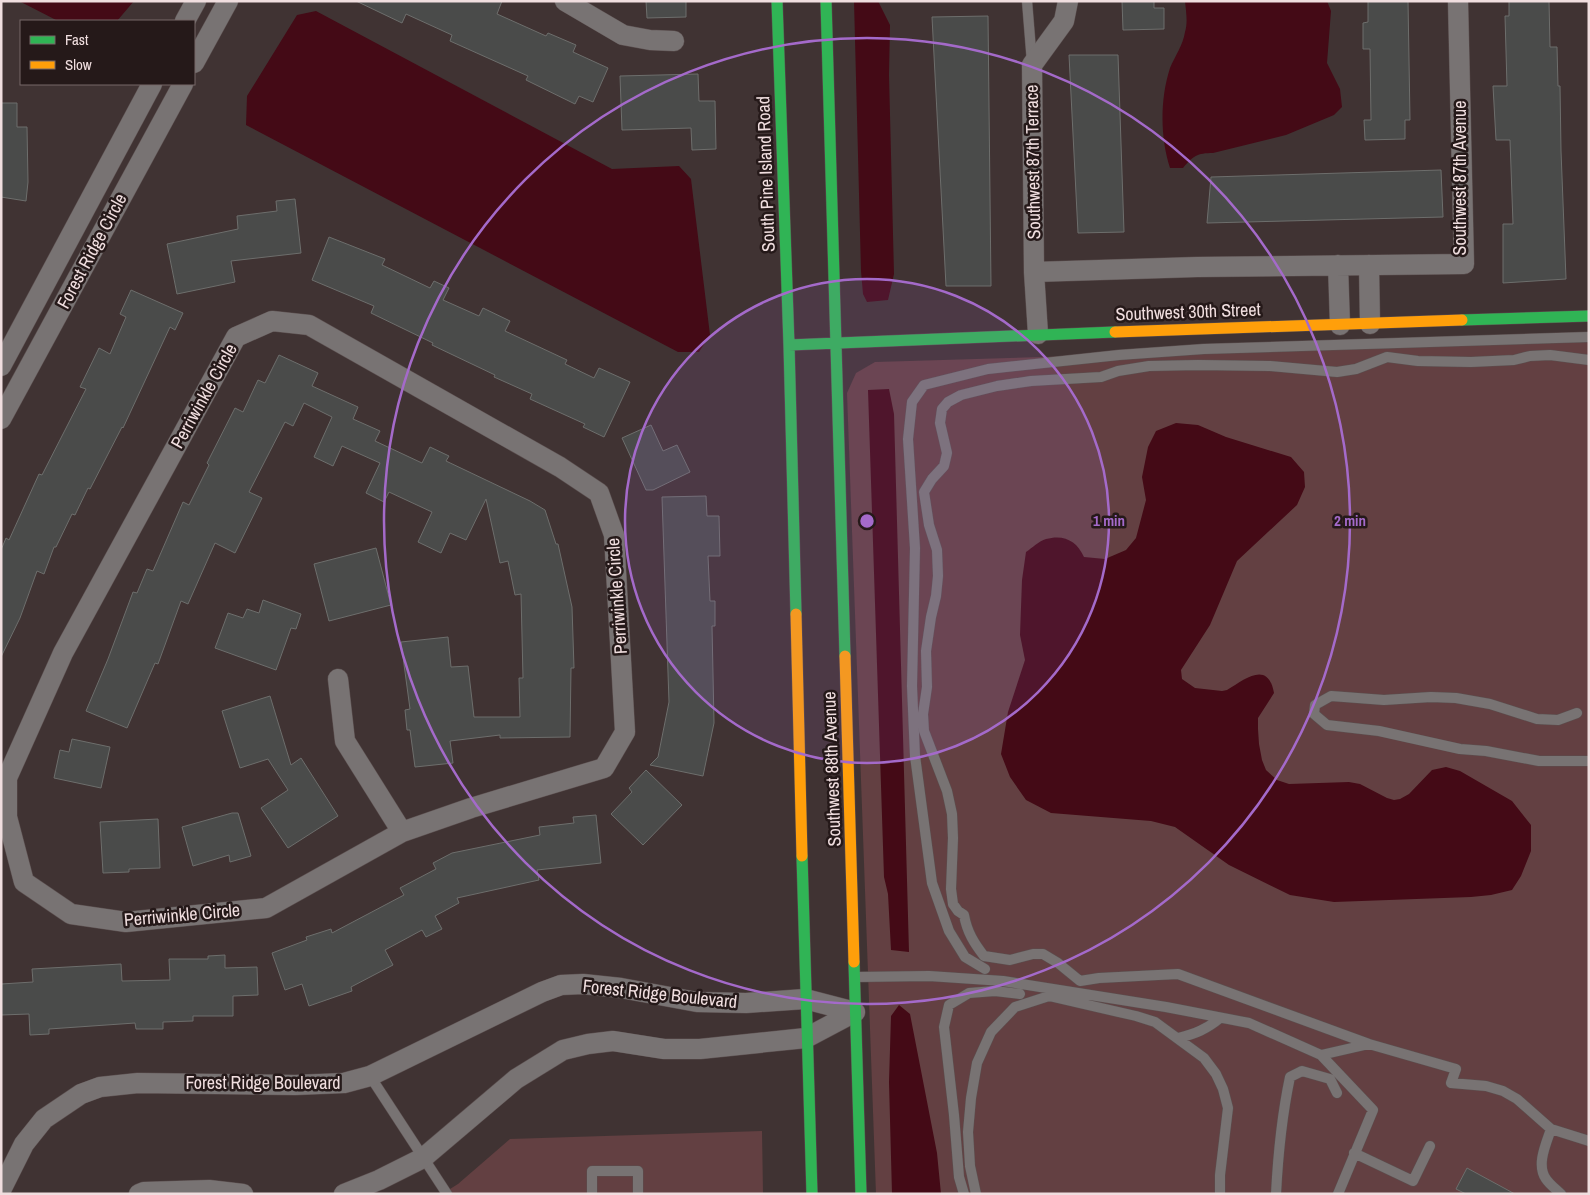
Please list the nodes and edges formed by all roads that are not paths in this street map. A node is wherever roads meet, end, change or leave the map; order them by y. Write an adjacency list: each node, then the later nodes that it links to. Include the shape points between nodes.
1 (196, 1): 9 (street)
2 (228, 1): 11 (street)
3 (565, 1): 10 (street, via 623,35)
4 (778, 1): 24 (main road, South Pine Island Road)
5 (826, 1): 23 (main road)
6 (1028, 1): 12 (lane)
7 (1068, 1): 12 (street, Southwest 87th Terrace, via 1064,21)
8 (1458, 1): 16 (street, Southwest 87th Avenue, via 1464,264)
9 (186, 20)
10 (674, 41)
11 (195, 61)
12 (1032, 65): 17 (street, Southwest 87th Terrace)
13 (151, 85): 26 (street, Forest Ridge Circle)
14 (182, 85): 27 (street, Forest Ridge Circle)
15 (1338, 265): 16 (street, Southwest 87th Avenue); 17 (street, Southwest 87th Avenue); 20 (street)
16 (1369, 265): 19 (street)
17 (1034, 272): 21 (street, Southwest 87th Terrace)
18 (1589, 316): 19 (main road, Southwest 30th Street)
19 (1370, 324): 20 (main road, Southwest 30th Street)
20 (1340, 325): 21 (main road, Southwest 30th Street)
21 (1038, 334): 23 (main road, Southwest 30th Street)
22 (1589, 337): 33 (lane, via 1119,355 988,369 924,385 912,402 908,439 915,548 912,686 915,756 932,883 949,931 964,957)
23 (836, 343): 24 (main road, Southwest 30th Street); 34 (main road, Southwest 88th Avenue)
24 (789, 345): 36 (main road, Southwest 88th Avenue)
25 (1589, 360): 41 (lane, via 1550,355 1471,362 1387,357 1356,369 1336,372 1270,366 1149,366 1100,377 998,386 961,395 942,409 940,422 947,453 944,466 924,492 937,550 938,576 926,651 924,731 947,791 952,814 953,904 964,916 974,944 984,956 1000,960 1043,954 1080,981 1178,974)
26 (1, 366)
27 (1, 419)
28 (338, 678): 32 (street, via 345,742)
29 (1577, 713): 30 (lane, via 1558,720 1537,719 1490,704 1456,698 1384,700 1331,696 1315,705 1314,714 1328,725 1379,731 1460,749 1539,761)
30 (1589, 762)
31 (4, 777): 32 (street, Perriwinkle Circle, via 7,817 24,882 71,914 117,921 266,908); 32 (street, Perriwinkle Circle, via 63,653 236,337 272,321 309,326 560,467 599,493 614,535 625,732 604,768)
32 (402, 832)
33 (985, 969)
34 (856, 977): 37 (main road, Southwest 88th Avenue); 38 (lane, via 929,976 1003,981)
35 (1020, 994): 59 (lane, via 995,991 969,994 949,1006 944,1027 959,1177)
36 (805, 999): 37 (street, Forest Ridge Boulevard); 39 (main road, Southwest 88th Avenue); 43 (street, Forest Ridge Boulevard, via 697,1002 621,988 561,985)
37 (855, 1012): 39 (street); 58 (main road, Southwest 88th Avenue)
38 (1220, 1018): 40 (lane, via 1194,1035); 42 (lane, via 1249,1023)
39 (806, 1038): 49 (street, via 700,1049 664,1049 613,1041 563,1050 516,1080); 57 (main road, Southwest 88th Avenue)
40 (1178, 1038): 60 (lane, via 1146,1019 1048,996 1015,1007 991,1032 977,1063 968,1132); 61 (lane, via 1204,1058 1223,1089 1228,1108)
41 (1370, 1044): 42 (lane); 45 (lane, via 1456,1069 1451,1083 1503,1091 1517,1098)
42 (1321, 1055): 48 (lane, via 1373,1110)
43 (370, 1076): 49 (lane); 50 (street, Forest Ridge Boulevard, via 344,1084 138,1083 100,1087 81,1094 44,1119 24,1144)
44 (1336, 1092): 62 (lane, via 1330,1080 1302,1071 1290,1077)
45 (1551, 1129): 46 (lane); 64 (lane, via 1542,1166 1545,1178)
46 (1589, 1141)
47 (1430, 1146): 48 (lane, via 1413,1181)
48 (1354, 1153): 63 (lane)
49 (423, 1158): 53 (street); 54 (lane)
50 (1, 1190)
51 (139, 1194): 52 (street, via 209,1190)
52 (243, 1194)
53 (344, 1194)
54 (447, 1194)
55 (592, 1194): 56 (lane, via 592,1171 638,1171)
56 (638, 1194)
57 (812, 1194)
58 (861, 1194)
59 (964, 1194)
60 (976, 1194)
61 (1220, 1194)
62 (1276, 1194)
63 (1338, 1194)
64 (1561, 1194)

